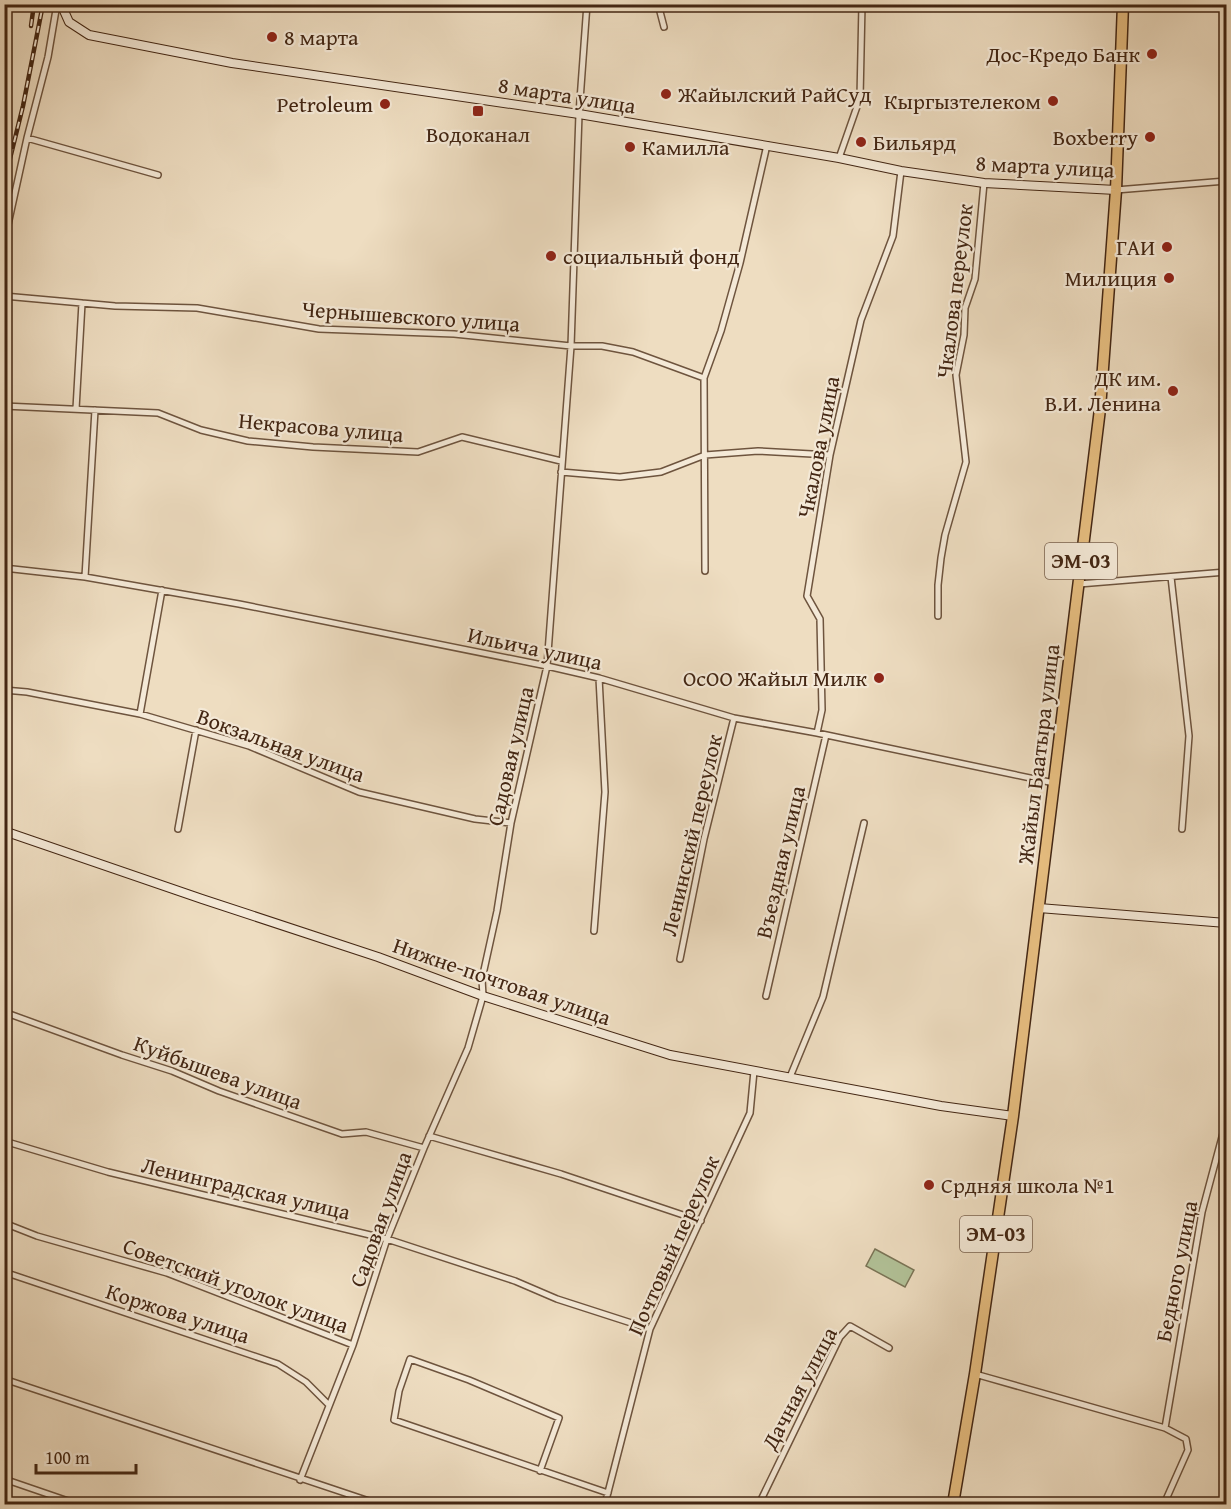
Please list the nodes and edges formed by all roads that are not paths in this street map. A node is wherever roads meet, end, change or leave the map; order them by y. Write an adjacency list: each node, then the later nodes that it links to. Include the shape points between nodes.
1 (59, 4): 7 (street, 8 марта улица, via 69,22 89,35 232,63); 8 (street)
2 (587, 4): 7 (street, Садовая улица)
3 (658, 4): 6 (street)
4 (862, 4): 10 (street, via 860,98)
5 (1123, 4): 15 (highway, Жайыл Баатыра улица / ЭМ-03)
6 (664, 27)
7 (579, 114): 9 (street, 8 марта улица); 19 (street, Садовая улица)
8 (27, 138): 12 (street); 16 (street)
9 (767, 145): 10 (street, 8 марта улица); 20 (street, via 724,320)
10 (839, 158): 11 (street, 8 марта улица)
11 (901, 171): 14 (street, 8 марта улица); 25 (street, Чкалова улица, via 893,236 861,320)
12 (158, 175)
13 (1227, 181): 15 (street, 8 марта улица)
14 (984, 183): 15 (street, 8 марта улица); 35 (street, Чкалова переулок, via 975,279 965,308 956,375 966,462 945,535)
15 (1116, 190): 33 (highway, Жайыл Баатыра улица / ЭМ-03, via 1100,409)
16 (4, 243)
17 (4, 296): 18 (street, Чернышевского улица)
18 (82, 303): 19 (street, Чернышевского улица, via 196,308 319,329 454,334); 22 (street)
19 (571, 346): 20 (street, Чернышевского улица, via 633,352); 26 (street, Садовая улица)
20 (704, 378): 24 (street)
21 (4, 406): 22 (street, Некрасова улица)
22 (76, 409): 23 (street, Некрасова улица)
23 (95, 410): 26 (street, Некрасова улица, via 158,413 201,430 248,441 418,452 462,437); 31 (street)
24 (705, 455): 25 (street, via 758,451); 27 (street, via 661,472 631,476); 29 (street)
25 (830, 455): 42 (street, Чкалова улица, via 807,596 820,619 822,710)
26 (561, 461): 27 (street, Садовая улица)
27 (561, 472): 36 (street, Садовая улица)
28 (4, 568): 31 (street, Ильича улица)
29 (705, 571)
30 (1227, 572): 32 (street)
31 (85, 577): 34 (street, Ильича улица)
32 (1171, 577): 33 (street); 48 (street, via 1189,736)
33 (1077, 585): 44 (highway, Жайыл Баатыра улица / ЭМ-03)
34 (162, 590): 36 (street, Ильича улица); 39 (street)
35 (938, 616)
36 (547, 666): 37 (street, Ильича улица); 45 (street, Садовая улица)
37 (599, 678): 40 (street, Ильича улица); 52 (street, via 605,792)
38 (4, 690): 39 (street, Вокзальная улица)
39 (140, 714): 41 (street, Вокзальная улица)
40 (734, 718): 42 (street, Ильича улица); 53 (street, Ленинский переулок)
41 (195, 730): 45 (street, Вокзальная улица, via 249,746 359,792 476,819); 47 (street)
42 (817, 732): 43 (street, Ильича улица)
43 (826, 735): 44 (street, Ильича улица); 55 (street, Въездная улица)
44 (1054, 783): 50 (highway, Жайыл Баатыра улица / ЭМ-03)
45 (511, 823): 54 (street, Садовая улица, via 482,979)
46 (864, 823): 58 (street, via 823,997)
47 (178, 829)
48 (1182, 829)
49 (4, 831): 54 (street, Нижне-почтовая улица)
50 (1039, 908): 51 (street); 59 (highway, Жайыл Баатыра улица / ЭМ-03)
51 (1227, 923)
52 (594, 931)
53 (680, 959)
54 (483, 996): 57 (street, Нижне-почтовая улица, via 670,1055); 61 (street, Садовая улица, via 468,1048)
55 (766, 996)
56 (4, 1012): 63 (street, Куйбышева улица, via 342,1134 366,1132)
57 (754, 1071): 58 (street, Нижне-почтовая улица); 64 (street, Почтовый переулок, via 750,1113)
58 (790, 1077): 59 (street, Нижне-почтовая улица)
59 (1013, 1116): 71 (highway, Жайыл Баатыра улица / ЭМ-03)
60 (1227, 1122): 74 (street, Бедного улица, via 1202,1212)
61 (429, 1136): 63 (street, Садовая улица); 64 (street, via 561,1173)
62 (4, 1141): 66 (street, Ленинградская улица, via 108,1172)
63 (424, 1148): 66 (street, Садовая улица)
64 (701, 1221): 68 (street, Почтовый переулок)
65 (4, 1222): 69 (street, Советский уголок улица, via 37,1236 167,1273)
66 (387, 1239): 68 (street, Ленинградская улица); 69 (street, Садовая улица)
67 (4, 1272): 73 (street, Коржова улица, via 278,1364 306,1382)
68 (650, 1329): 78 (street, Почтовый переулок)
69 (353, 1346): 73 (street, Садовая улица)
70 (889, 1348): 82 (street, Дачная улица, via 850,1326 840,1337)
71 (975, 1374): 74 (street); 83 (highway, Жайыл Баатыра улица / ЭМ-03)
72 (4, 1380): 77 (street)
73 (329, 1405): 77 (street, Садовая улица)
74 (1165, 1428): 84 (street, via 1186,1438 1188,1450)
75 (540, 1471): 75 (street, via 394,1420 410,1359 559,1418); 78 (street)
76 (4, 1479): 79 (street)
77 (300, 1479): 80 (street)
78 (608, 1494): 81 (street, Почтовый переулок)
79 (77, 1504)
80 (378, 1504)
81 (605, 1504)
82 (759, 1504)
83 (953, 1504)
84 (1164, 1504)

